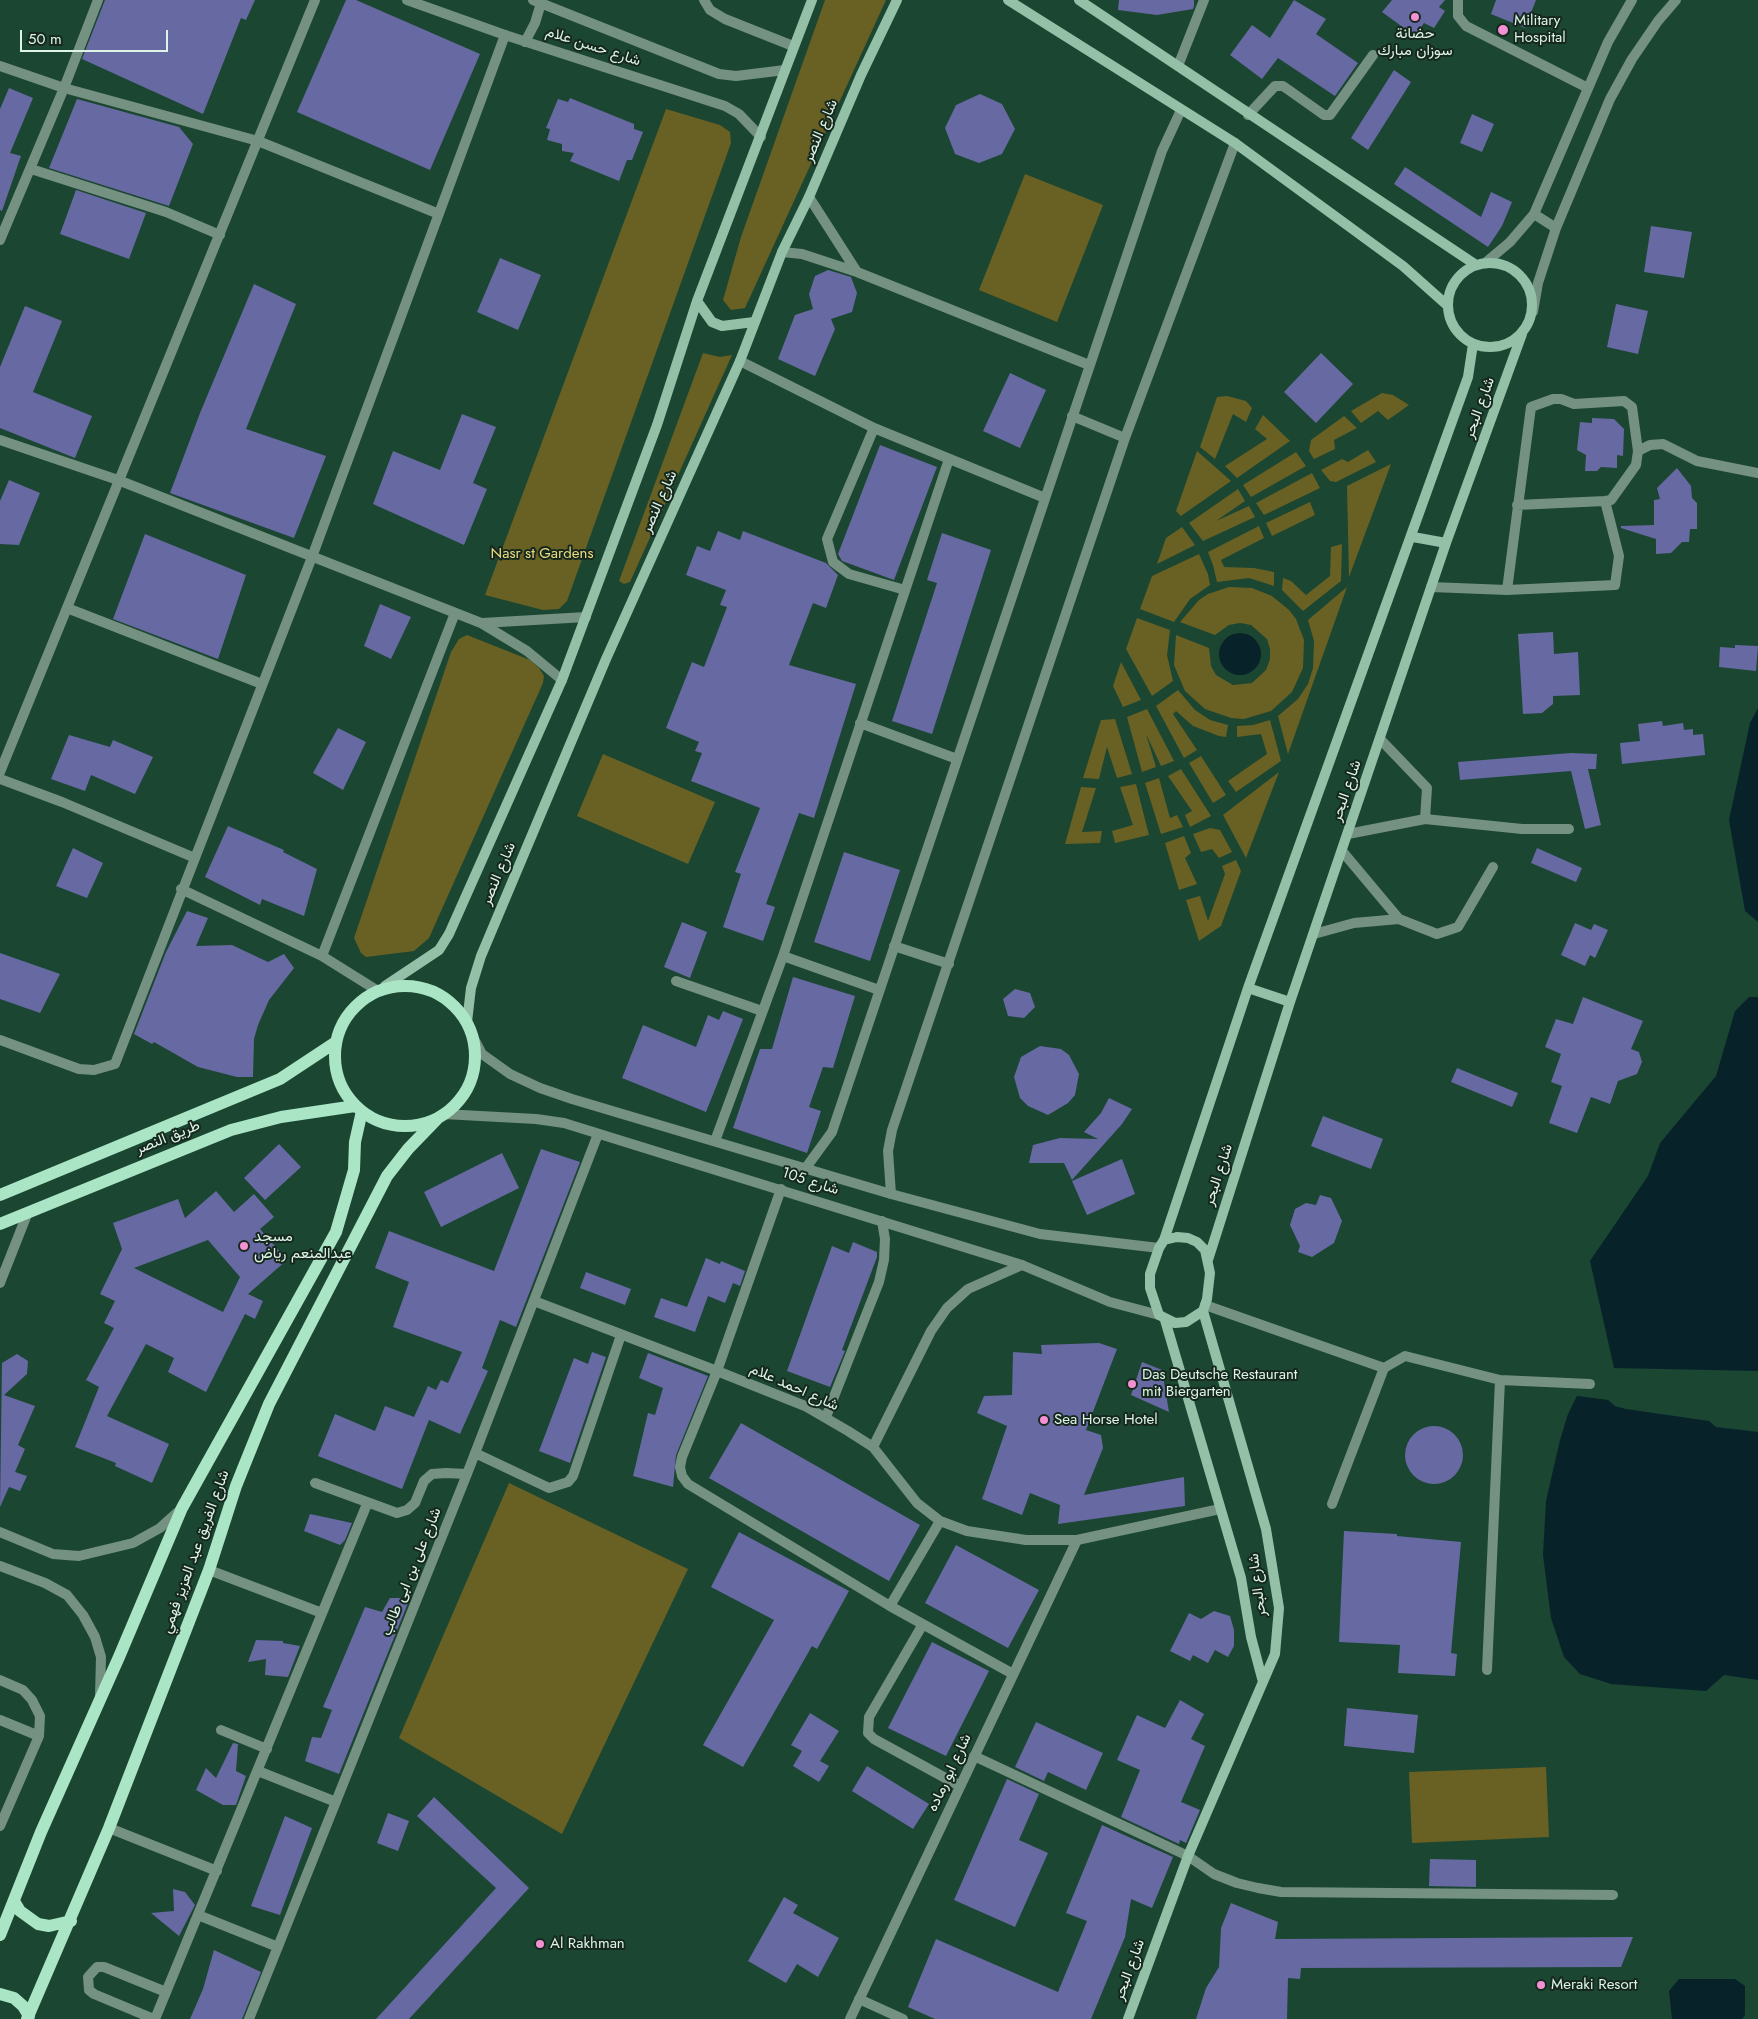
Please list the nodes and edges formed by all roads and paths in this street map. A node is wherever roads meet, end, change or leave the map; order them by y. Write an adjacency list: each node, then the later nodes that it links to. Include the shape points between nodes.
1 (98, 0): 21 (street)
2 (315, 0): 26 (street)
3 (407, 0): 14 (street, شارع حسن علام)
4 (704, 0): 16 (street, via 710,10 725,19)
5 (812, 0): 16 (main road, شارع النصر)
6 (897, 0): 29 (main road, شارع النصر)
7 (1008, 0): 23 (main road)
8 (1079, 0): 19 (main road)
9 (1204, 0): 19 (street)
10 (1458, 0): 22 (street, via 1458,16 1466,26)
11 (1632, 0): 22 (street)
12 (1676, 0): 33 (street, via 1632,58 1610,98)
13 (537, 2): 15 (street, via 535,24); 20 (street, شارع حسن علام, via 719,74 736,76)
14 (505, 35): 15 (street, شارع حسن علام); 31 (street)
15 (525, 42): 25 (street, شارع حسن علام, via 725,106 739,114)
16 (793, 46): 20 (main road, شارع النصر)
17 (1374, 55): 24 (street, via 1330,115 1324,116 1283,86 1275,86)
18 (0, 66): 21 (street)
19 (1178, 66): 24 (main road)
20 (785, 70): 25 (main road, شارع النصر)
21 (64, 88): 26 (street); 28 (street)
22 (1588, 88): 32 (street)
23 (1181, 110): 27 (main road); 46 (street, via 1162,150)
24 (1248, 115): 37 (main road)
25 (761, 138): 39 (main road, شارع النصر)
26 (258, 141): 31 (street); 34 (street)
27 (1235, 143): 40 (main road, via 1403,266); 49 (street)
28 (31, 168): 30 (street); 34 (street, via 166,212)
29 (809, 196): 36 (main road, شارع النصر); 38 (street)
30 (5, 212): 35 (street)
31 (439, 214): 60 (street)
32 (1534, 214): 33 (street); 37 (street, via 1510,242)
33 (1556, 228): 41 (street)
34 (220, 235): 54 (street)
35 (0, 240)
36 (782, 252): 38 (street, via 802,254); 42 (main road, شارع النصر)
37 (1480, 264): 40 (main road, via 1461,274 1451,289); 41 (main road, via 1504,264 1521,275 1531,292)
38 (857, 272): 46 (street)
39 (697, 301): 42 (main road, via 717,324 728,327); 66 (main road, شارع النصر, via 657,425)
40 (1448, 306): 44 (main road, via 1451,322 1460,335)
41 (1533, 312): 43 (main road)
42 (754, 322): 45 (main road, شارع النصر)
43 (1522, 334): 44 (main road, via 1507,345 1490,348); 59 (main road, شارع البحر)
44 (1473, 344): 58 (main road, شارع البحر, via 1468,377)
45 (740, 361): 48 (street); 94 (main road, شارع النصر, via 606,659 481,956 471,988)
46 (1089, 366): 47 (street)
47 (1072, 416): 49 (street); 55 (street)
48 (874, 428): 52 (street); 62 (street, via 827,540 833,562 850,574)
49 (1125, 438): 87 (street)
50 (0, 440): 54 (street)
51 (1638, 451): 53 (street, via 1650,444 1663,444 1697,460); 56 (street, via 1636,465 1611,500); 57 (street, via 1632,407 1624,401 1574,404 1553,399 1531,407)
52 (949, 459): 55 (street); 62 (street)
53 (1758, 473)
54 (118, 480): 60 (street); 64 (street)
55 (1045, 498): 72 (street)
56 (1606, 501): 57 (street); 63 (street, via 1619,556 1615,585)
57 (1517, 505): 63 (street)
58 (1413, 537): 59 (main road); 90 (main road, شارع البحر)
59 (1446, 543): 61 (main road, شارع البحر)
60 (312, 557): 65 (street); 69 (street)
61 (1431, 587): 63 (street); 71 (main road, شارع البحر)
62 (905, 590): 70 (street)
63 (1507, 590)
64 (67, 608): 69 (street); 73 (street)
65 (455, 613): 67 (street); 85 (street)
66 (586, 617): 67 (street); 68 (main road, شارع النصر)
67 (482, 623): 68 (street, via 527,651)
68 (562, 680): 89 (main road, شارع النصر, via 449,934 439,950)
69 (262, 684): 79 (street)
70 (860, 722): 72 (street); 86 (street)
71 (1380, 739): 75 (street, via 1427,788); 77 (main road, شارع البحر)
72 (957, 759): 84 (street)
73 (0, 772)
74 (0, 779): 79 (street)
75 (1424, 819): 76 (street, via 1522,829); 77 (street)
76 (1569, 829)
77 (1348, 834): 78 (main road, شارع البحر)
78 (1342, 851): 82 (street); 83 (main road, شارع البحر)
79 (195, 858): 81 (street)
80 (1493, 867): 82 (street, via 1458,927 1437,934)
81 (181, 889): 85 (street); 95 (street, via 115,1064 79,1070)
82 (1399, 919): 83 (street, via 1354,923)
83 (1314, 934): 92 (main road, شارع البحر)
84 (894, 946): 87 (street); 91 (street)
85 (322, 956): 89 (street)
86 (783, 956): 91 (street); 93 (street)
87 (949, 964): 103 (street, via 892,1130 888,1158)
88 (676, 981): 93 (street)
89 (382, 988): 94 (main road, via 428,989 450,1002); 96 (main road, via 360,1002 345,1020)
90 (1248, 988): 92 (main road); 108 (main road, شارع البحر)
91 (879, 990): 101 (street, via 832,1132)
92 (1290, 1002): 109 (main road, شارع البحر)
93 (762, 1011): 100 (street)
94 (469, 1028): 98 (main road, via 475,1058 470,1082 457,1104); 100 (street, شارع 105, via 482,1054 510,1074 540,1088)
95 (0, 1040)
96 (336, 1042): 97 (main road, via 335,1062 339,1080); 104 (main road, طريق النصر, via 280,1079)
97 (359, 1109): 98 (main road, via 373,1119 394,1126 416,1126); 105 (main road, طريق النصر, via 290,1116 231,1130); 127 (main road, شارع الفريق عبد العزيز فهمي, via 354,1170 336,1232)
98 (440, 1116): 99 (street, شارع 105, via 536,1119 564,1123); 133 (main road, شارع الفريق عبد العزيز فهمي, via 387,1176 269,1404 236,1486)
99 (598, 1134): 102 (street, شارع 105); 112 (street, شارع على بن ابى طالب)
100 (715, 1141): 101 (street, شارع 105)
101 (805, 1169): 103 (street, شارع 105)
102 (781, 1189): 106 (street, شارع 105); 117 (street)
103 (891, 1194): 108 (street, شارع 105, via 1040,1234)
104 (0, 1195)
105 (28, 1212): 107 (main road, طريق النصر); 111 (street)
106 (882, 1221): 110 (street, شارع 105); 120 (street, via 885,1238 880,1282)
107 (0, 1224)
108 (1161, 1244): 109 (main road, via 1177,1237 1188,1238 1197,1242); 114 (main road, via 1150,1274 1152,1295)
109 (1208, 1260): 113 (main road, via 1210,1286)
110 (1022, 1265): 114 (street, شارع 105, via 1110,1302); 121 (street, via 968,1289 947,1308 931,1331)
111 (0, 1283)
112 (534, 1301): 115 (street, شارع احمد علام); 122 (street, شارع على بن ابى طالب)
113 (1204, 1308): 114 (main road, via 1186,1322); 116 (street); 140 (main road, شارع البحر, via 1266,1529 1275,1576 1279,1608 1275,1654)
114 (1162, 1317): 128 (main road, شارع البحر)
115 (621, 1334): 117 (street, شارع احمد علام); 122 (street, via 573,1476 568,1482 549,1488)
116 (1384, 1368): 118 (street, via 1405,1356); 126 (street)
117 (717, 1371): 120 (street, شارع احمد علام); 134 (street, via 682,1456 682,1476 688,1484)
118 (1500, 1380): 119 (street); 137 (street)
119 (1590, 1384)
120 (826, 1417): 121 (street, شارع احمد علام)
121 (873, 1447): 129 (street, شارع احمد علام, via 917,1503)
122 (476, 1453): 123 (street, شارع على بن ابى طالب)
123 (467, 1474): 125 (street, via 432,1474 424,1481 415,1503 397,1513); 149 (street, شارع على بن ابى طالب)
124 (315, 1483): 125 (street)
125 (367, 1504): 135 (street)
126 (1332, 1504)
127 (182, 1508): 130 (street, via 160,1528 133,1543 79,1556 53,1554); 141 (main road, شارع الفريق عبد العزيز فهمي)
128 (1220, 1509): 131 (street, شارع احمد علام); 140 (main road, شارع البحر, via 1241,1578)
129 (940, 1521): 131 (street, شارع احمد علام, via 996,1537 1052,1542); 134 (street)
130 (0, 1532)
131 (1077, 1540): 138 (street, شارع ابو رماده)
132 (0, 1566): 141 (street, via 67,1595 83,1615 102,1657)
133 (209, 1570): 135 (street); 151 (main road, شارع الفريق عبد العزيز فهمي)
134 (890, 1606): 136 (street)
135 (322, 1613): 145 (street)
136 (923, 1624): 138 (street); 148 (street, via 869,1717 868,1733)
137 (1487, 1670)
138 (1013, 1674): 146 (street, شارع ابو رماده)
139 (0, 1680): 144 (street, via 23,1690 32,1700 40,1716)
140 (1263, 1682): 152 (main road, شارع البحر)
141 (100, 1696): 155 (main road, شارع الفريق عبد العزيز فهمي)
142 (0, 1720): 144 (street)
143 (221, 1730): 145 (street)
144 (39, 1736): 150 (street)
145 (267, 1749): 147 (street)
146 (974, 1756): 148 (street, شارع ابو رماده); 152 (street)
147 (258, 1771): 149 (street); 153 (street)
148 (960, 1786): 162 (street, شارع ابو رماده)
149 (336, 1802): 159 (street, شارع على بن ابى طالب)
150 (0, 1826)
151 (109, 1828): 153 (street); 157 (main road, شارع الفريق عبد العزيز فهمي)
152 (1188, 1856): 154 (street, via 1214,1874 1237,1883 1282,1892); 168 (main road, شارع البحر)
153 (217, 1871): 156 (street)
154 (1613, 1894)
155 (14, 1901): 157 (main road, via 20,1911 38,1924 49,1926); 158 (main road, شارع الفريق عبد العزيز فهمي)
156 (198, 1915): 159 (street); 160 (street)
157 (71, 1921): 163 (main road, شارع الفريق عبد العزيز فهمي)
158 (0, 1935)
159 (278, 1947): 165 (street, شارع على بن ابى طالب)
160 (166, 1992): 164 (street); 164 (street, via 104,1967 97,1967 88,1977 94,1994)
161 (0, 1994): 163 (main road, via 14,1998 23,2006)
162 (859, 1999): 166 (street, شارع ابو رماده); 167 (street)
163 (28, 2018)
164 (154, 2019)
165 (249, 2019)
166 (850, 2019)
167 (903, 2019)
168 (1128, 2019)

